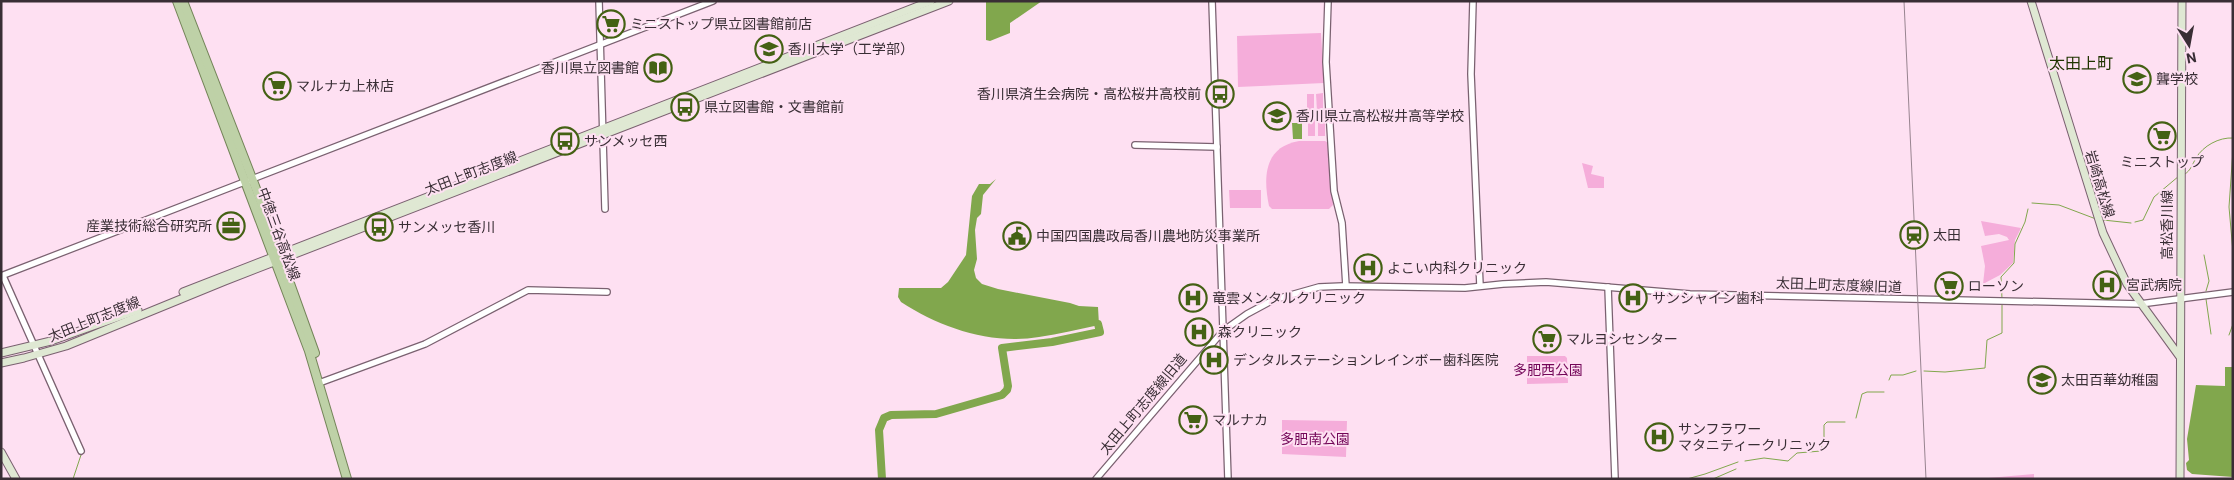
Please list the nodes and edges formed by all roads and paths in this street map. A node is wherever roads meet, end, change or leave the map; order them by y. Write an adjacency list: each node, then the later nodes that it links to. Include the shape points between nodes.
1 (177, 1): 16 (main road, 中徳三谷高松線)
2 (183, 1): 16 (main road, 中徳三谷高松線)
3 (599, 1): 12 (street)
4 (713, 1): 12 (street)
5 (931, 1): 13 (main road, 太田上町志度線)
6 (949, 1): 13 (main road, 太田上町志度線)
7 (1212, 1): 15 (street)
8 (1328, 1): 20 (street, via 1326,62 1334,191 1342,223)
9 (1473, 1): 21 (street, via 1472,74)
10 (2031, 1): 26 (main road, 岩崎高松線, via 2097,219 2127,284)
11 (2182, 1): 25 (main road, 高松香川線)
12 (599, 46): 13 (street); 16 (street)
13 (604, 132): 17 (street); 18 (main road, 太田上町志度線)
14 (1135, 146): 15 (street)
15 (1217, 147): 27 (street)
16 (249, 179): 18 (main road, 中徳三谷高松線); 19 (street)
17 (605, 209)
18 (278, 258): 28 (main road, 太田上町志度線); 30 (main road, 太田上町志度線); 33 (main road, 中徳三谷高松線)
19 (2, 276): 28 (street)
20 (1346, 286): 21 (street, 太田上町志度線旧道); 27 (street, 太田上町志度線旧道, via 1319,287 1273,300)
21 (1480, 286): 22 (street, 太田上町志度線旧道, via 1546,282)
22 (1608, 287): 26 (street, 太田上町志度線旧道, via 1690,294); 41 (street)
23 (607, 292): 33 (street, via 528,290 425,344)
24 (2233, 292): 25 (street, 太田上町志度線旧道)
25 (2180, 298): 26 (street, 太田上町志度線旧道); 31 (main road, 高松香川線)
26 (2140, 304): 31 (main road, 岩崎高松線)
27 (1223, 331): 39 (street, 太田上町志度線旧道); 40 (street)
28 (35, 346): 29 (main road, 太田上町志度線); 30 (street)
29 (1, 353)
30 (38, 354): 32 (main road, 太田上町志度線); 35 (street)
31 (2180, 357): 42 (main road, 高松香川線)
32 (1, 362)
33 (321, 382): 37 (main road, 中徳三谷高松線); 38 (main road, 中徳三谷高松線)
34 (1, 452): 36 (main road)
35 (81, 452)
36 (16, 479)
37 (347, 479)
38 (352, 479)
39 (1096, 479)
40 (1228, 479)
41 (1615, 479)
42 (2180, 479)

